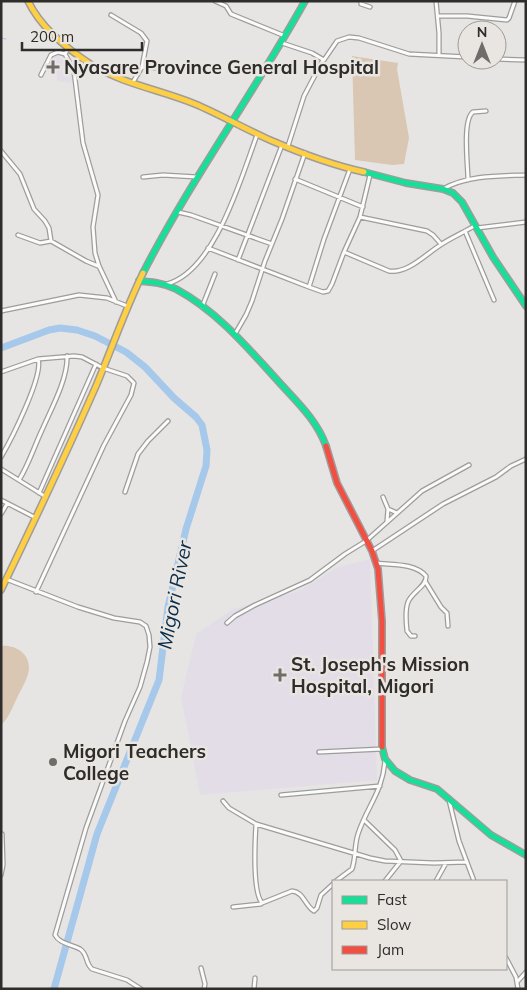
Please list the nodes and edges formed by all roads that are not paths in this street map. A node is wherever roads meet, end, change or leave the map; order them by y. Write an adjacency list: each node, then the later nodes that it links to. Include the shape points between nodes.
1 (28, 1): 12 (main road)
2 (215, 1): 10 (street, via 226,6 231,14)
3 (305, 1): 10 (main road)
4 (362, 1): 7 (street, via 361,4)
5 (436, 1): 9 (street)
6 (515, 1): 9 (street, via 507,20)
7 (370, 6)
8 (111, 15): 18 (street, via 146,38)
9 (438, 16): 13 (street)
10 (285, 37): 11 (main road)
11 (282, 42): 16 (street); 23 (main road)
12 (67, 52): 20 (street, via 51,55); 21 (main road); 52 (street, via 74,71 83,143 98,195 92,233)
13 (439, 55): 14 (street); 16 (street, via 409,54 349,37 336,41)
14 (457, 56)
15 (507, 59): 17 (street)
16 (324, 60): 25 (street, via 304,96)
17 (526, 60)
18 (142, 67): 19 (street); 21 (street)
19 (173, 69)
20 (40, 75)
21 (133, 83): 23 (main road, via 193,103)
22 (486, 111): 34 (street, via 473,112 468,118)
23 (233, 122): 24 (main road); 32 (main road)
24 (257, 135): 25 (main road); 41 (street)
25 (285, 146): 27 (main road); 45 (street)
26 (1, 151): 46 (street, via 20,174 34,209 49,228)
27 (305, 153): 28 (main road); 33 (street)
28 (350, 169): 29 (main road); 36 (street)
29 (370, 175): 35 (main road); 37 (street)
30 (526, 175): 34 (street)
31 (143, 177): 32 (street)
32 (198, 177): 38 (main road)
33 (295, 180): 36 (street); 47 (street)
34 (468, 180): 35 (street)
35 (443, 189): 42 (main road, via 460,198)
36 (339, 198): 37 (street); 57 (street)
37 (363, 207): 39 (street)
38 (177, 212): 41 (street); 55 (main road)
39 (360, 217): 48 (street, via 426,231); 50 (street)
40 (526, 222): 42 (street)
41 (222, 227): 45 (street); 49 (street)
42 (475, 227): 43 (street); 61 (main road)
43 (465, 232): 48 (street); 58 (street)
44 (18, 235): 46 (street, via 40,243)
45 (248, 236): 47 (street); 51 (street)
46 (51, 241): 52 (street)
47 (272, 244): 53 (street)
48 (441, 244): 50 (street, via 404,269 393,272)
49 (208, 248): 51 (street); 56 (street, via 184,277)
50 (344, 252): 57 (street, via 329,290 323,292)
51 (238, 260): 53 (street)
52 (98, 266): 59 (street)
53 (262, 270): 57 (street); 64 (street)
54 (215, 274): 62 (street)
55 (139, 281): 56 (main road); 60 (main road)
56 (167, 284): 62 (main road)
57 (309, 287)
58 (494, 300)
59 (116, 302): 60 (street); 63 (street, via 97,296 79,296)
60 (127, 306): 68 (main road)
61 (526, 306)
62 (202, 307): 64 (main road)
63 (1, 311)
64 (235, 334): 87 (main road, via 318,428 337,483)
65 (67, 356): 66 (street); 67 (street, via 78,356); 75 (street, via 57,394)
66 (38, 359): 69 (street); 71 (street, via 34,386)
67 (96, 364): 68 (street); 76 (street)
68 (103, 368): 78 (main road); 93 (street, via 130,378 134,383 133,390)
69 (1, 372)
70 (168, 422): 77 (street, via 138,454)
71 (1, 457)
72 (526, 459): 88 (street, via 443,504)
73 (469, 465): 83 (street, via 422,492)
74 (1, 469): 75 (street)
75 (19, 480): 76 (street)
76 (39, 492): 78 (street)
77 (125, 492)
78 (46, 497): 85 (main road)
79 (383, 497): 82 (street)
80 (1, 500): 81 (street)
81 (7, 504): 84 (street); 85 (street)
82 (388, 509): 83 (street); 86 (street)
83 (397, 513): 86 (street)
84 (1, 514)
85 (36, 518): 90 (main road)
86 (387, 522): 87 (street)
87 (366, 541): 88 (main road); 94 (street, via 301,585 255,605)
88 (372, 551): 89 (main road)
89 (376, 563): 91 (street, via 414,567 423,573); 97 (main road, via 382,621)
90 (6, 579): 92 (main road); 93 (street)
91 (425, 581): 95 (street, via 448,613); 96 (street, via 408,603 407,631)
92 (1, 590)
93 (36, 592): 125 (street, via 105,616 144,624 148,630 149,654 140,687 86,828 55,935 60,941 80,949 92,969 127,980)
94 (227, 623)
95 (448, 626)
96 (415, 636)
97 (382, 749): 98 (street); 99 (main road)
98 (319, 752)
99 (385, 759): 100 (street); 102 (main road, via 395,771 436,790)
100 (381, 786): 101 (street); 104 (street)
101 (281, 795)
102 (449, 800): 108 (main road, via 492,835); 110 (street)
103 (223, 801): 105 (street)
104 (364, 820): 107 (street); 109 (street, via 395,850)
105 (256, 824): 107 (street); 118 (street, via 254,858 257,892)
106 (2, 834): 112 (street)
107 (354, 853): 109 (street, via 378,860); 113 (street, via 352,869)
108 (526, 855)
109 (401, 861): 111 (street); 114 (street)
110 (466, 862): 111 (street); 116 (street)
111 (446, 863): 115 (street)
112 (1, 875)
113 (338, 880)
114 (386, 880)
115 (437, 880)
116 (474, 880)
117 (332, 885): 118 (street, via 321,895 314,911 299,892 294,891)
118 (262, 904): 119 (street)
119 (234, 907)
120 (507, 960): 124 (street)
121 (201, 968): 126 (street)
122 (526, 972): 124 (street)
123 (255, 978): 127 (street)
124 (518, 982): 128 (street)
125 (141, 989)
126 (204, 989)
127 (254, 989)
128 (518, 989)

